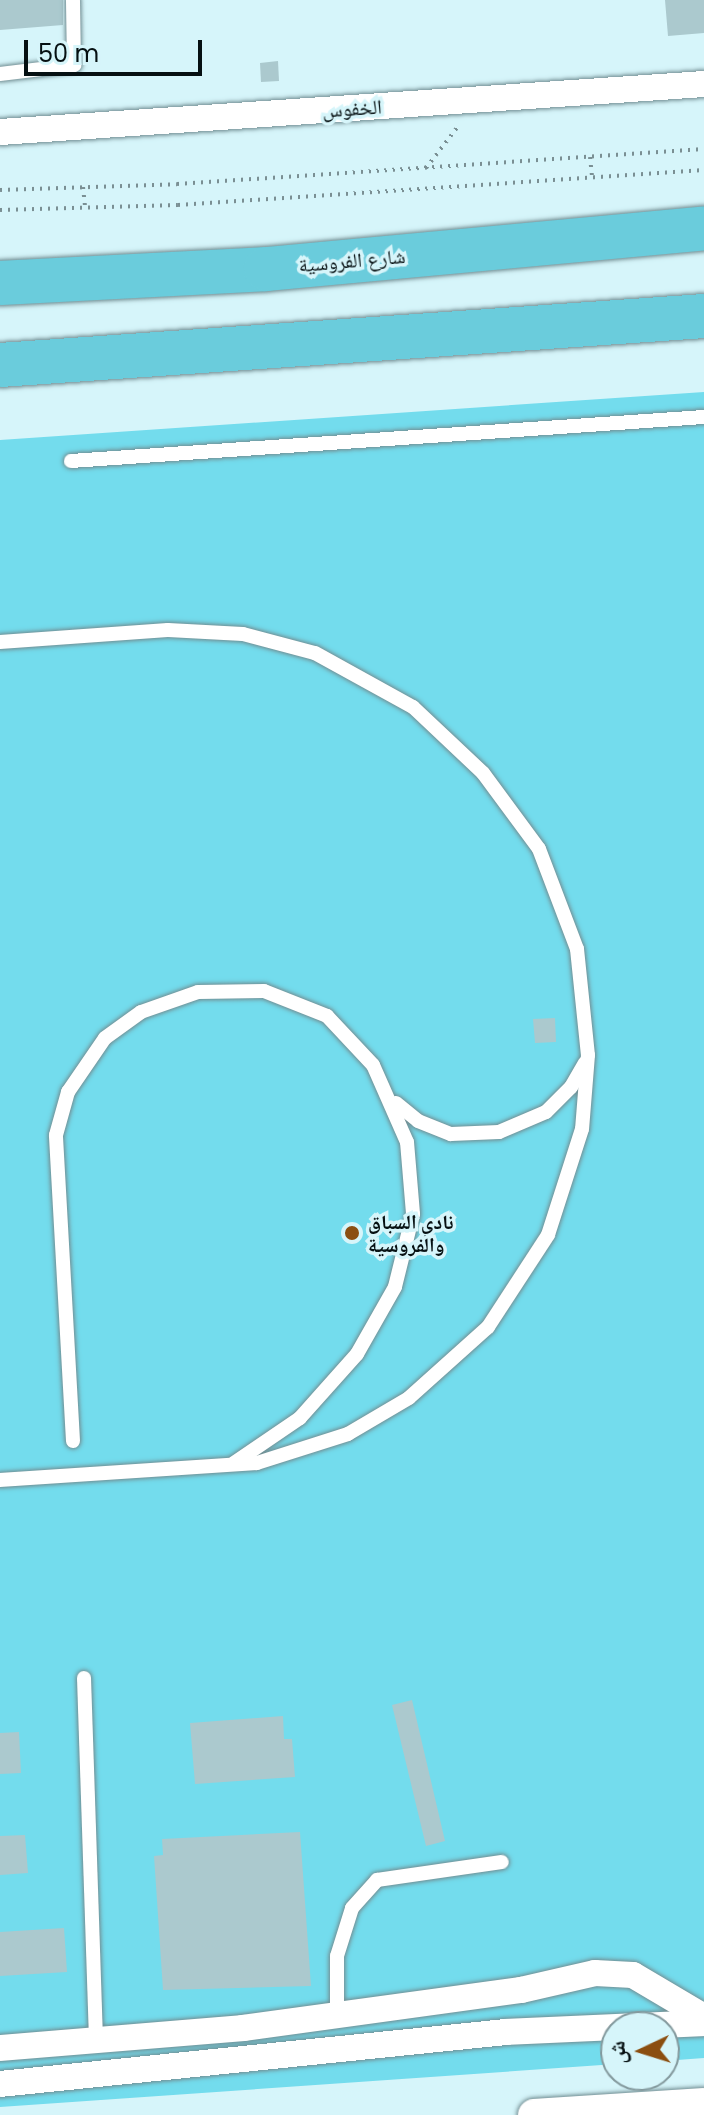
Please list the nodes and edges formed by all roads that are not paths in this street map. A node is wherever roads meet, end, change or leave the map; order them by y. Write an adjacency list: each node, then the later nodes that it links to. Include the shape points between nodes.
1 (73, 0): 2 (lane, via 74,65)
2 (0, 74)
3 (704, 84): 4 (street, الخفوس)
4 (0, 132)
5 (704, 228): 6 (highway, شارع الفروسية, via 266,269)
6 (0, 283)
7 (704, 316): 8 (highway)
8 (0, 365)
9 (704, 417): 10 (lane)
10 (71, 461)
11 (0, 642): 12 (lane, via 168,630 243,634 338,663 413,707 504,797 555,881 584,984)
12 (588, 1055): 13 (lane, via 560,1100 531,1121 499,1132 467,1136 434,1129); 15 (lane, via 582,1129 563,1201 531,1268 488,1327 437,1377 376,1420 288,1456)
13 (390, 1097): 14 (lane, via 345,1030 308,1005 264,991 178,997 141,1012 105,1038 73,1082 56,1135); 15 (lane, via 407,1142 414,1190 410,1239 395,1287 364,1343 321,1398 276,1437)
14 (73, 1441)
15 (225, 1468): 16 (lane)
16 (0, 1480)
17 (84, 1678): 22 (lane)
18 (502, 1862): 19 (lane, via 377,1880 352,1908 341,1944)
19 (337, 2016): 20 (street, via 595,1973 633,1975); 22 (street)
20 (704, 2017)
21 (704, 2023): 24 (street, via 506,2032)
22 (96, 2041): 23 (street)
23 (0, 2048)
24 (0, 2084)
25 (704, 2106): 26 (street)
26 (534, 2115)

